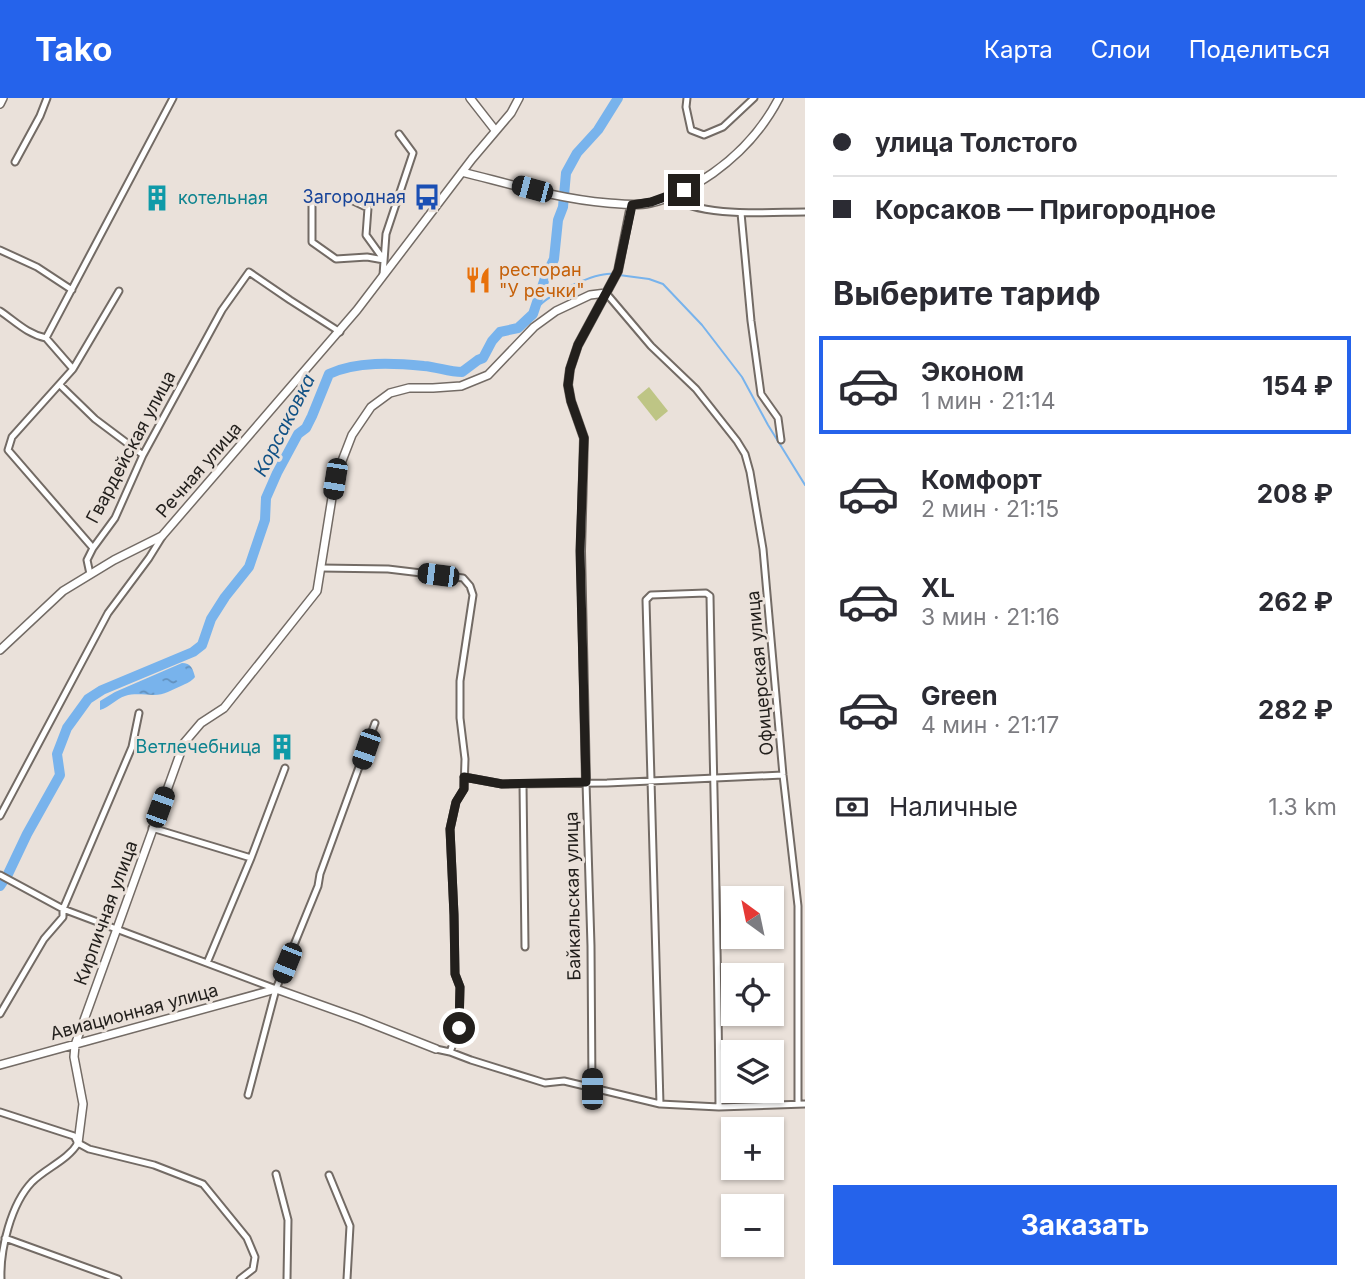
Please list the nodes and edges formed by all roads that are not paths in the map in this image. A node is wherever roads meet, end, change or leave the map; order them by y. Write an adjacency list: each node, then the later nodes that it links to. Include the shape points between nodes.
1 (3, 98): 9 (street)
2 (47, 98): 12 (street)
3 (173, 98): 23 (street)
4 (470, 98): 10 (street)
5 (519, 98): 10 (street, Речная улица)
6 (687, 98): 7 (street, via 691,130 704,135 723,127)
7 (754, 98)
8 (779, 98): 14 (street, via 750,142 729,162)
9 (0, 104)
10 (495, 130): 13 (street, Речная улица)
11 (399, 134): 21 (street, via 413,153 386,234)
12 (15, 162)
13 (462, 172): 17 (street, via 573,199); 22 (street, Речная улица)
14 (670, 196): 17 (street); 19 (street, via 685,205)
15 (351, 200): 21 (street, via 368,208 366,234)
16 (312, 204): 21 (street, via 312,242 323,251 336,259)
17 (632, 205): 25 (street, via 620,261)
18 (805, 212): 19 (street)
19 (741, 213): 31 (street, via 761,394 778,418)
20 (0, 250): 23 (street)
21 (384, 260): 22 (street)
22 (382, 278): 27 (street, Речная улица)
23 (72, 290): 28 (street)
24 (120, 291): 29 (street)
25 (606, 293): 35 (street, Кирпичная улица, via 590,295 556,311 488,375 461,386 408,388 390,393 371,407 352,435 335,479); 41 (street, Офицерская улица, via 696,389 745,454 763,549); 45 (street, Байкальская улица, via 578,345 568,385 584,438 580,551)
26 (0, 311): 28 (street, via 37,337)
27 (340, 332): 32 (street, Гвардейская улица, via 250,272 222,310); 33 (street, Речная улица)
28 (46, 338): 29 (street)
29 (73, 369): 30 (street)
30 (60, 385): 32 (street); 34 (street, via 12,437 8,450)
31 (781, 440)
32 (143, 455): 34 (street, Гвардейская улица, via 115,518)
33 (162, 536): 36 (street); 47 (street, Речная улица, via 108,613)
34 (93, 548): 36 (street, Гвардейская улица, via 87,560)
35 (321, 568): 42 (street, via 388,569 463,578 470,586 473,595 460,681); 48 (street, Кирпичная улица, via 317,591 289,627 224,708 201,723 184,743)
36 (90, 573): 37 (street, via 63,591)
37 (0, 650)
38 (139, 713): 51 (street, via 132,747)
39 (375, 723): 55 (street)
40 (285, 768): 49 (street)
41 (783, 775): 43 (street); 64 (street, Офицерская улица, via 799,926)
42 (464, 777): 46 (street); 59 (street, via 450,829 455,974 460,987 459,1028)
43 (713, 778): 44 (street); 44 (street, via 710,596 706,593 651,595 646,600); 65 (street)
44 (651, 780): 45 (street); 63 (street)
45 (586, 782): 46 (street); 61 (street, Байкальская улица)
46 (523, 784): 53 (street)
47 (0, 816)
48 (152, 828): 49 (street); 52 (street, Кирпичная улица)
49 (251, 858): 54 (street)
50 (3, 877): 51 (street)
51 (63, 909): 52 (street); 56 (street, via 63,917 44,939)
52 (117, 929): 54 (street); 57 (street, Кирпичная улица)
53 (525, 947)
54 (207, 964): 55 (street)
55 (276, 989): 57 (street, Авиационная улица); 58 (street); 62 (street)
56 (0, 1014)
57 (75, 1045): 60 (street, Авиационная улица); 67 (street, Кирпичная улица, via 83,1104)
58 (436, 1049): 59 (street)
59 (450, 1052): 61 (street, via 545,1083 564,1081)
60 (0, 1065)
61 (592, 1089): 63 (street)
62 (248, 1095)
63 (660, 1104): 65 (street)
64 (802, 1104): 65 (street)
65 (719, 1107)
66 (0, 1112): 67 (street, via 74,1136)
67 (78, 1143): 70 (street, via 32,1183 12,1213); 73 (street, via 203,1184 247,1238 255,1257 253,1269)
68 (276, 1174): 74 (street, via 288,1220)
69 (330, 1175): 75 (street, via 350,1226)
70 (5, 1238): 71 (street); 72 (street)
71 (1, 1279)
72 (118, 1279)
73 (240, 1279)
74 (287, 1279)
75 (347, 1279)

